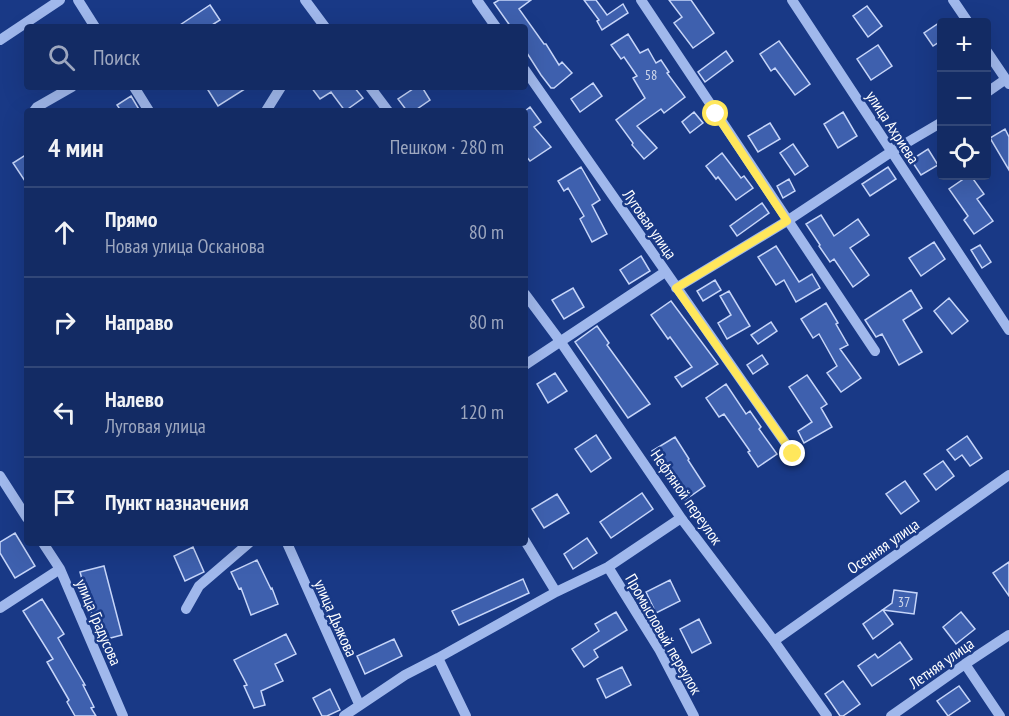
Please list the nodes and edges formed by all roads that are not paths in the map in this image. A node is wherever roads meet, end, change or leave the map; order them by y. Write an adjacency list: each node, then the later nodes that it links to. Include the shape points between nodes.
1 (58, 0): 12 (street)
2 (78, 0): 9 (street)
3 (305, 0): 10 (street)
4 (477, 0): 11 (street)
5 (641, 0): 27 (street)
6 (792, 0): 26 (street, улица Ахриева)
7 (953, 0): 8 (street)
8 (965, 18)
9 (93, 24)
10 (321, 24)
11 (494, 24)
12 (0, 40)
13 (991, 56): 15 (street)
14 (528, 73): 28 (street, Луговая улица)
15 (1008, 82): 20 (street)
16 (67, 90): 21 (street)
17 (136, 90): 22 (street)
18 (279, 90): 23 (street)
19 (372, 90): 24 (street)
20 (991, 91)
21 (36, 108)
22 (147, 108)
23 (268, 108)
24 (386, 108)
25 (937, 125): 26 (street)
26 (891, 152): 27 (street); 31 (street, улица Ахриева)
27 (787, 221): 29 (street); 33 (street)
28 (665, 272): 29 (street, Луговая улица); 32 (street)
29 (676, 288): 35 (street, Луговая улица)
30 (528, 298): 32 (street, Нефтяной переулок)
31 (1008, 326)
32 (560, 341): 34 (street); 39 (street, Нефтяной переулок)
33 (875, 351)
34 (528, 363)
35 (793, 454)
36 (1009, 475): 50 (street, Осенняя улица)
37 (0, 476): 38 (street)
38 (24, 513)
39 (681, 518): 44 (street); 50 (street, Нефтяной переулок)
40 (45, 546): 45 (street, улица Градусова)
41 (246, 546): 48 (street, via 199,586)
42 (288, 546): 53 (street, улица Дьякова)
43 (528, 546): 46 (street)
44 (608, 567): 46 (street); 57 (street, Промысловый переулок, via 659,649)
45 (60, 569): 47 (street); 54 (street, улица Градусова)
46 (556, 592): 51 (street)
47 (0, 608)
48 (186, 609)
49 (1009, 635): 52 (street, Летняя улица)
50 (774, 641): 58 (street, Нефтяной переулок)
51 (438, 658): 53 (street); 56 (street)
52 (965, 664): 59 (street, Летняя улица); 60 (street)
53 (359, 704): 55 (street)
54 (123, 716)
55 (344, 716)
56 (466, 716)
57 (694, 716)
58 (827, 716)
59 (891, 716)
60 (1000, 716)

